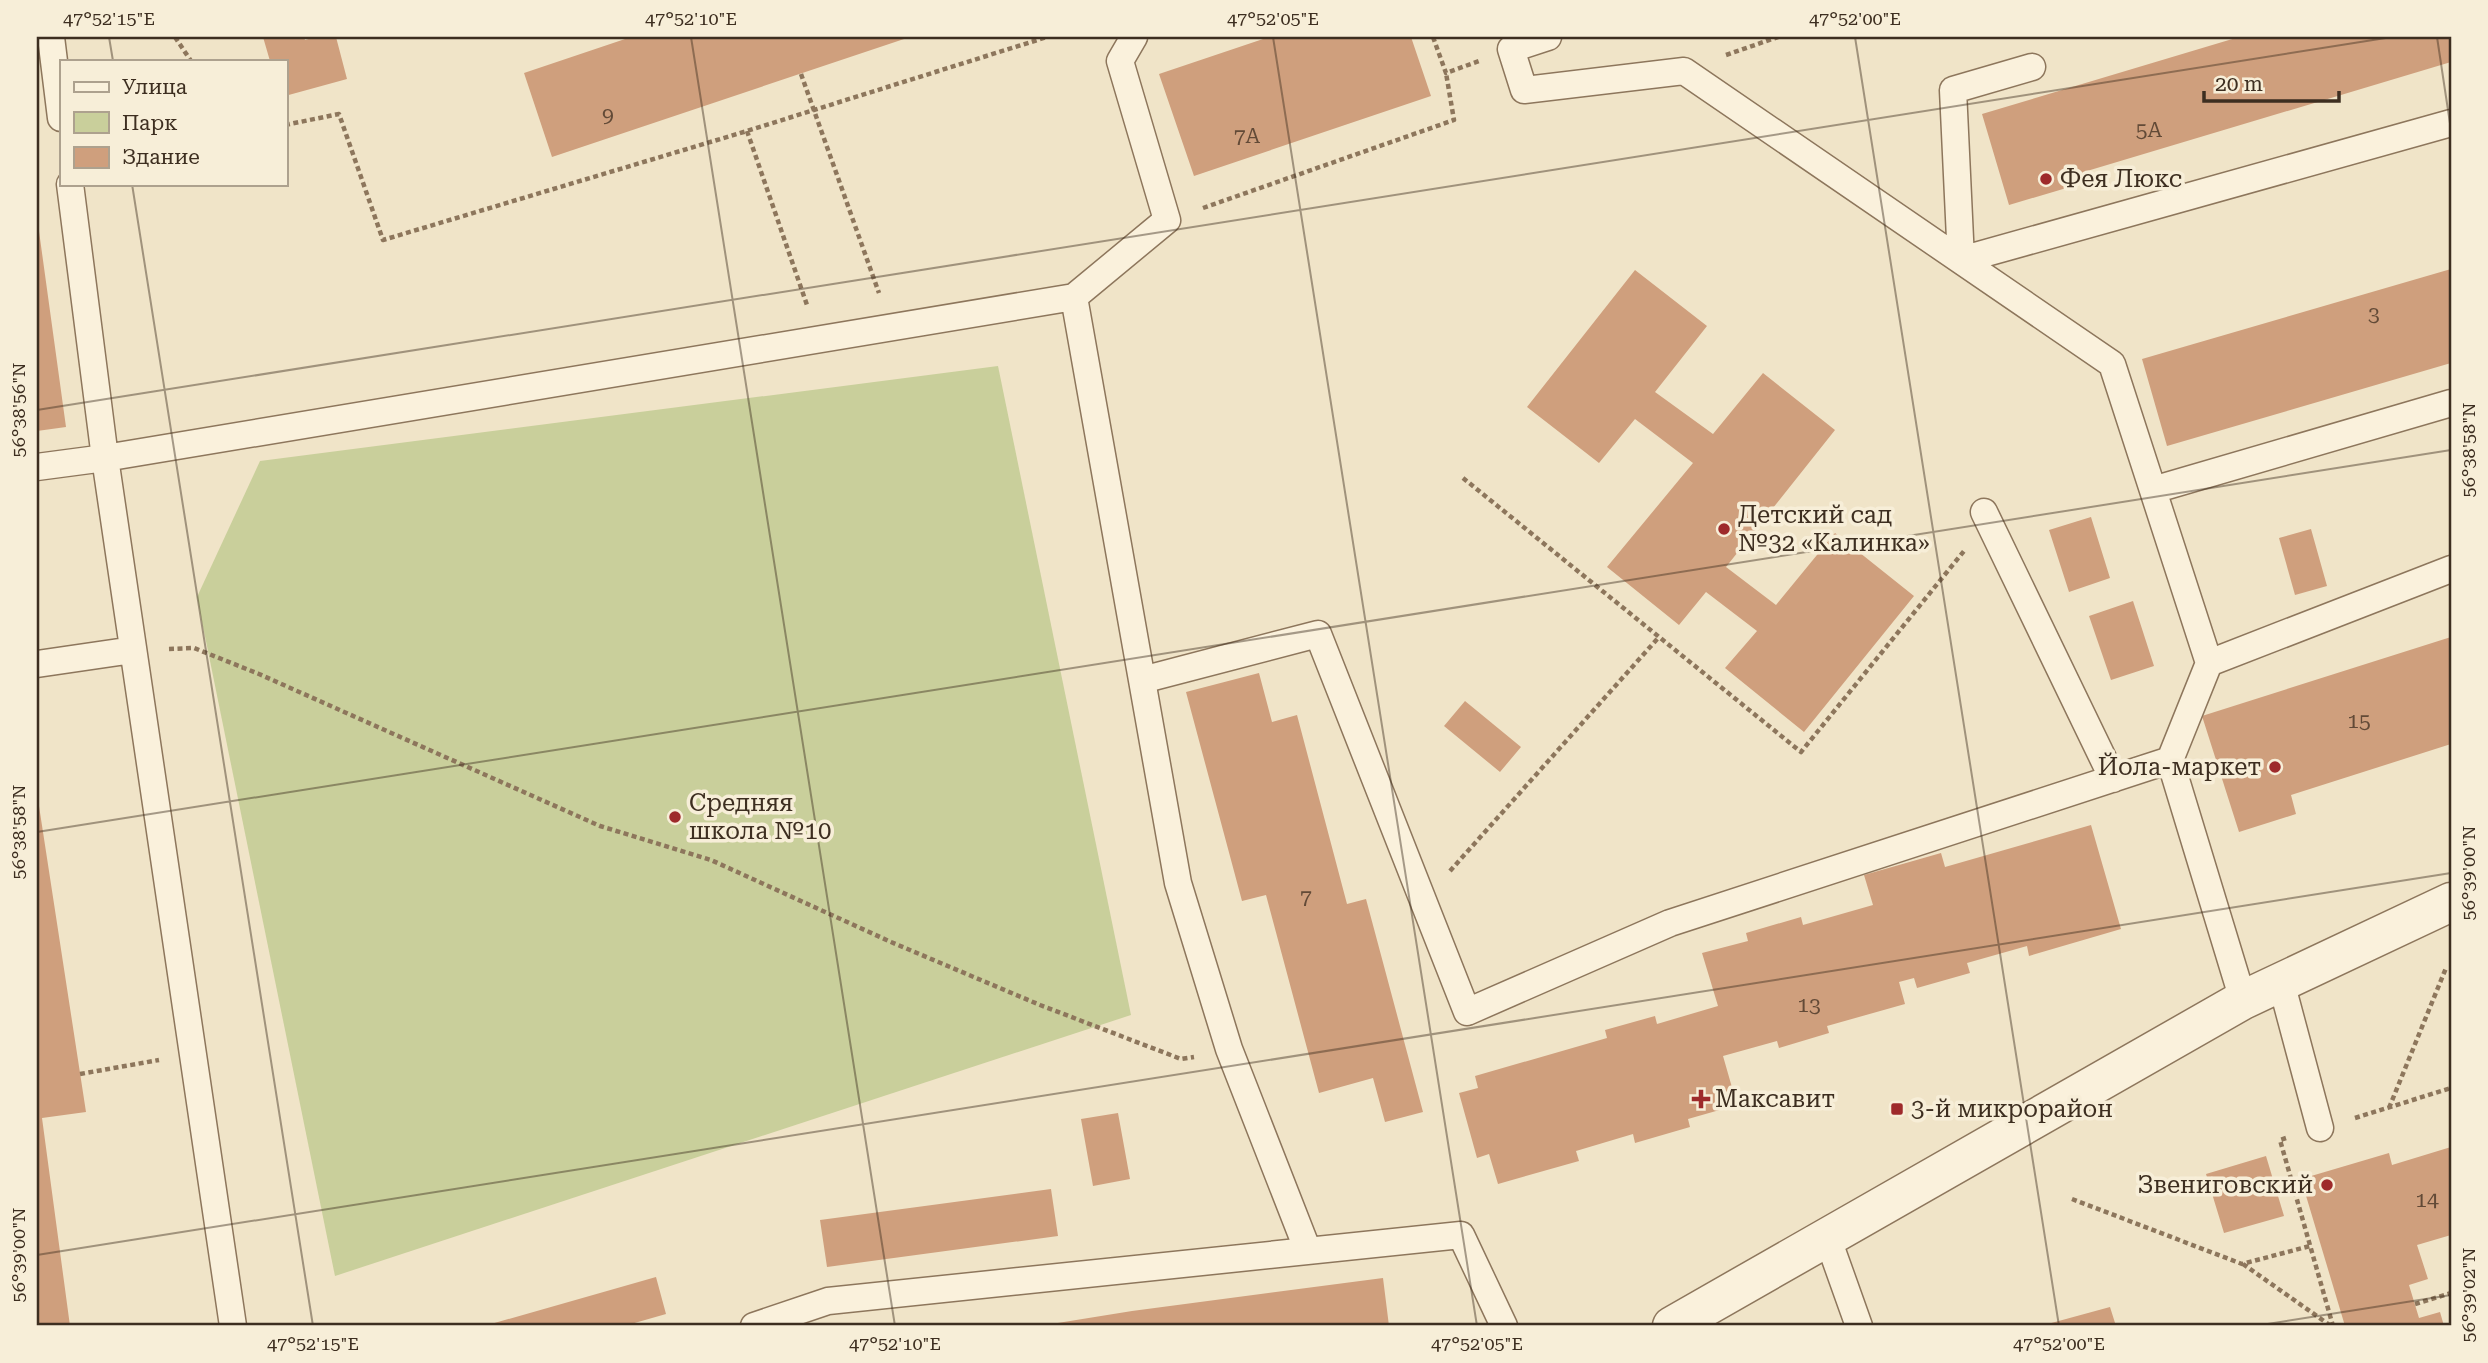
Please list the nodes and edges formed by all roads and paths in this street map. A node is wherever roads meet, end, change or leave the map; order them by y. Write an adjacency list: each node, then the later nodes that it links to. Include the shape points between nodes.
1 (51, 37): 14 (lane)
2 (175, 37): 9 (path)
3 (1047, 37): 15 (path)
4 (1134, 37): 20 (lane, via 1120,61)
5 (1433, 37): 12 (path)
6 (1548, 37): 8 (lane)
7 (1778, 37): 11 (path)
8 (1511, 49): 11 (lane, via 1524,90); 12 (path)
9 (190, 60)
10 (2032, 67): 21 (lane, via 1953,90)
11 (1684, 71): 21 (lane)
12 (1446, 73): 20 (path, via 1454,120)
13 (801, 74): 15 (path)
14 (60, 110)
15 (814, 110): 18 (path); 23 (path)
16 (2451, 123): 21 (lane)
17 (287, 125): 18 (path, via 339,114 383,240)
18 (747, 131): 24 (path)
19 (70, 186): 26 (lane)
20 (1167, 220): 22 (lane)
21 (1961, 260): 29 (lane, via 2112,364)
22 (1074, 297): 23 (lane); 36 (lane)
23 (891, 327): 24 (lane)
24 (819, 339): 26 (lane)
25 (2451, 403): 29 (lane)
26 (105, 458): 27 (lane); 33 (lane)
27 (37, 467)
28 (1463, 478): 32 (path)
29 (2152, 490): 34 (lane)
30 (1986, 516): 32 (path, via 1801,752); 38 (lane)
31 (2451, 569): 34 (lane)
32 (1659, 637): 39 (path)
33 (132, 650): 35 (lane); 44 (path, via 194,648 600,826 711,860 940,963 1181,1059); 45 (lane)
34 (2209, 663): 37 (lane)
35 (37, 664)
36 (1142, 680): 39 (lane, via 1318,634); 44 (lane, via 1178,883)
37 (2170, 760): 38 (lane); 43 (lane)
38 (2113, 779): 39 (lane, via 1670,923 1467,1012)
39 (1423, 900)
40 (2451, 902): 42 (street)
41 (2446, 968): 48 (path)
42 (2281, 982): 43 (street); 49 (lane)
43 (2243, 1000): 51 (street)
44 (1229, 1049): 53 (lane)
45 (192, 1055): 46 (path); 57 (lane)
46 (80, 1074)
47 (2451, 1088): 48 (path)
48 (2389, 1108): 49 (path)
49 (2320, 1128): 52 (path, via 2280,1140)
50 (2072, 1199): 54 (path)
51 (1828, 1239): 60 (street); 61 (lane)
52 (2310, 1246): 54 (path); 62 (path)
53 (1308, 1251): 58 (lane, via 828,1301); 59 (lane, via 1461,1235)
54 (2242, 1264): 62 (path)
55 (2451, 1293): 56 (path)
56 (2415, 1304)
57 (233, 1326)
58 (754, 1326)
59 (1504, 1326)
60 (1672, 1326)
61 (1859, 1326)
62 (2332, 1326)

